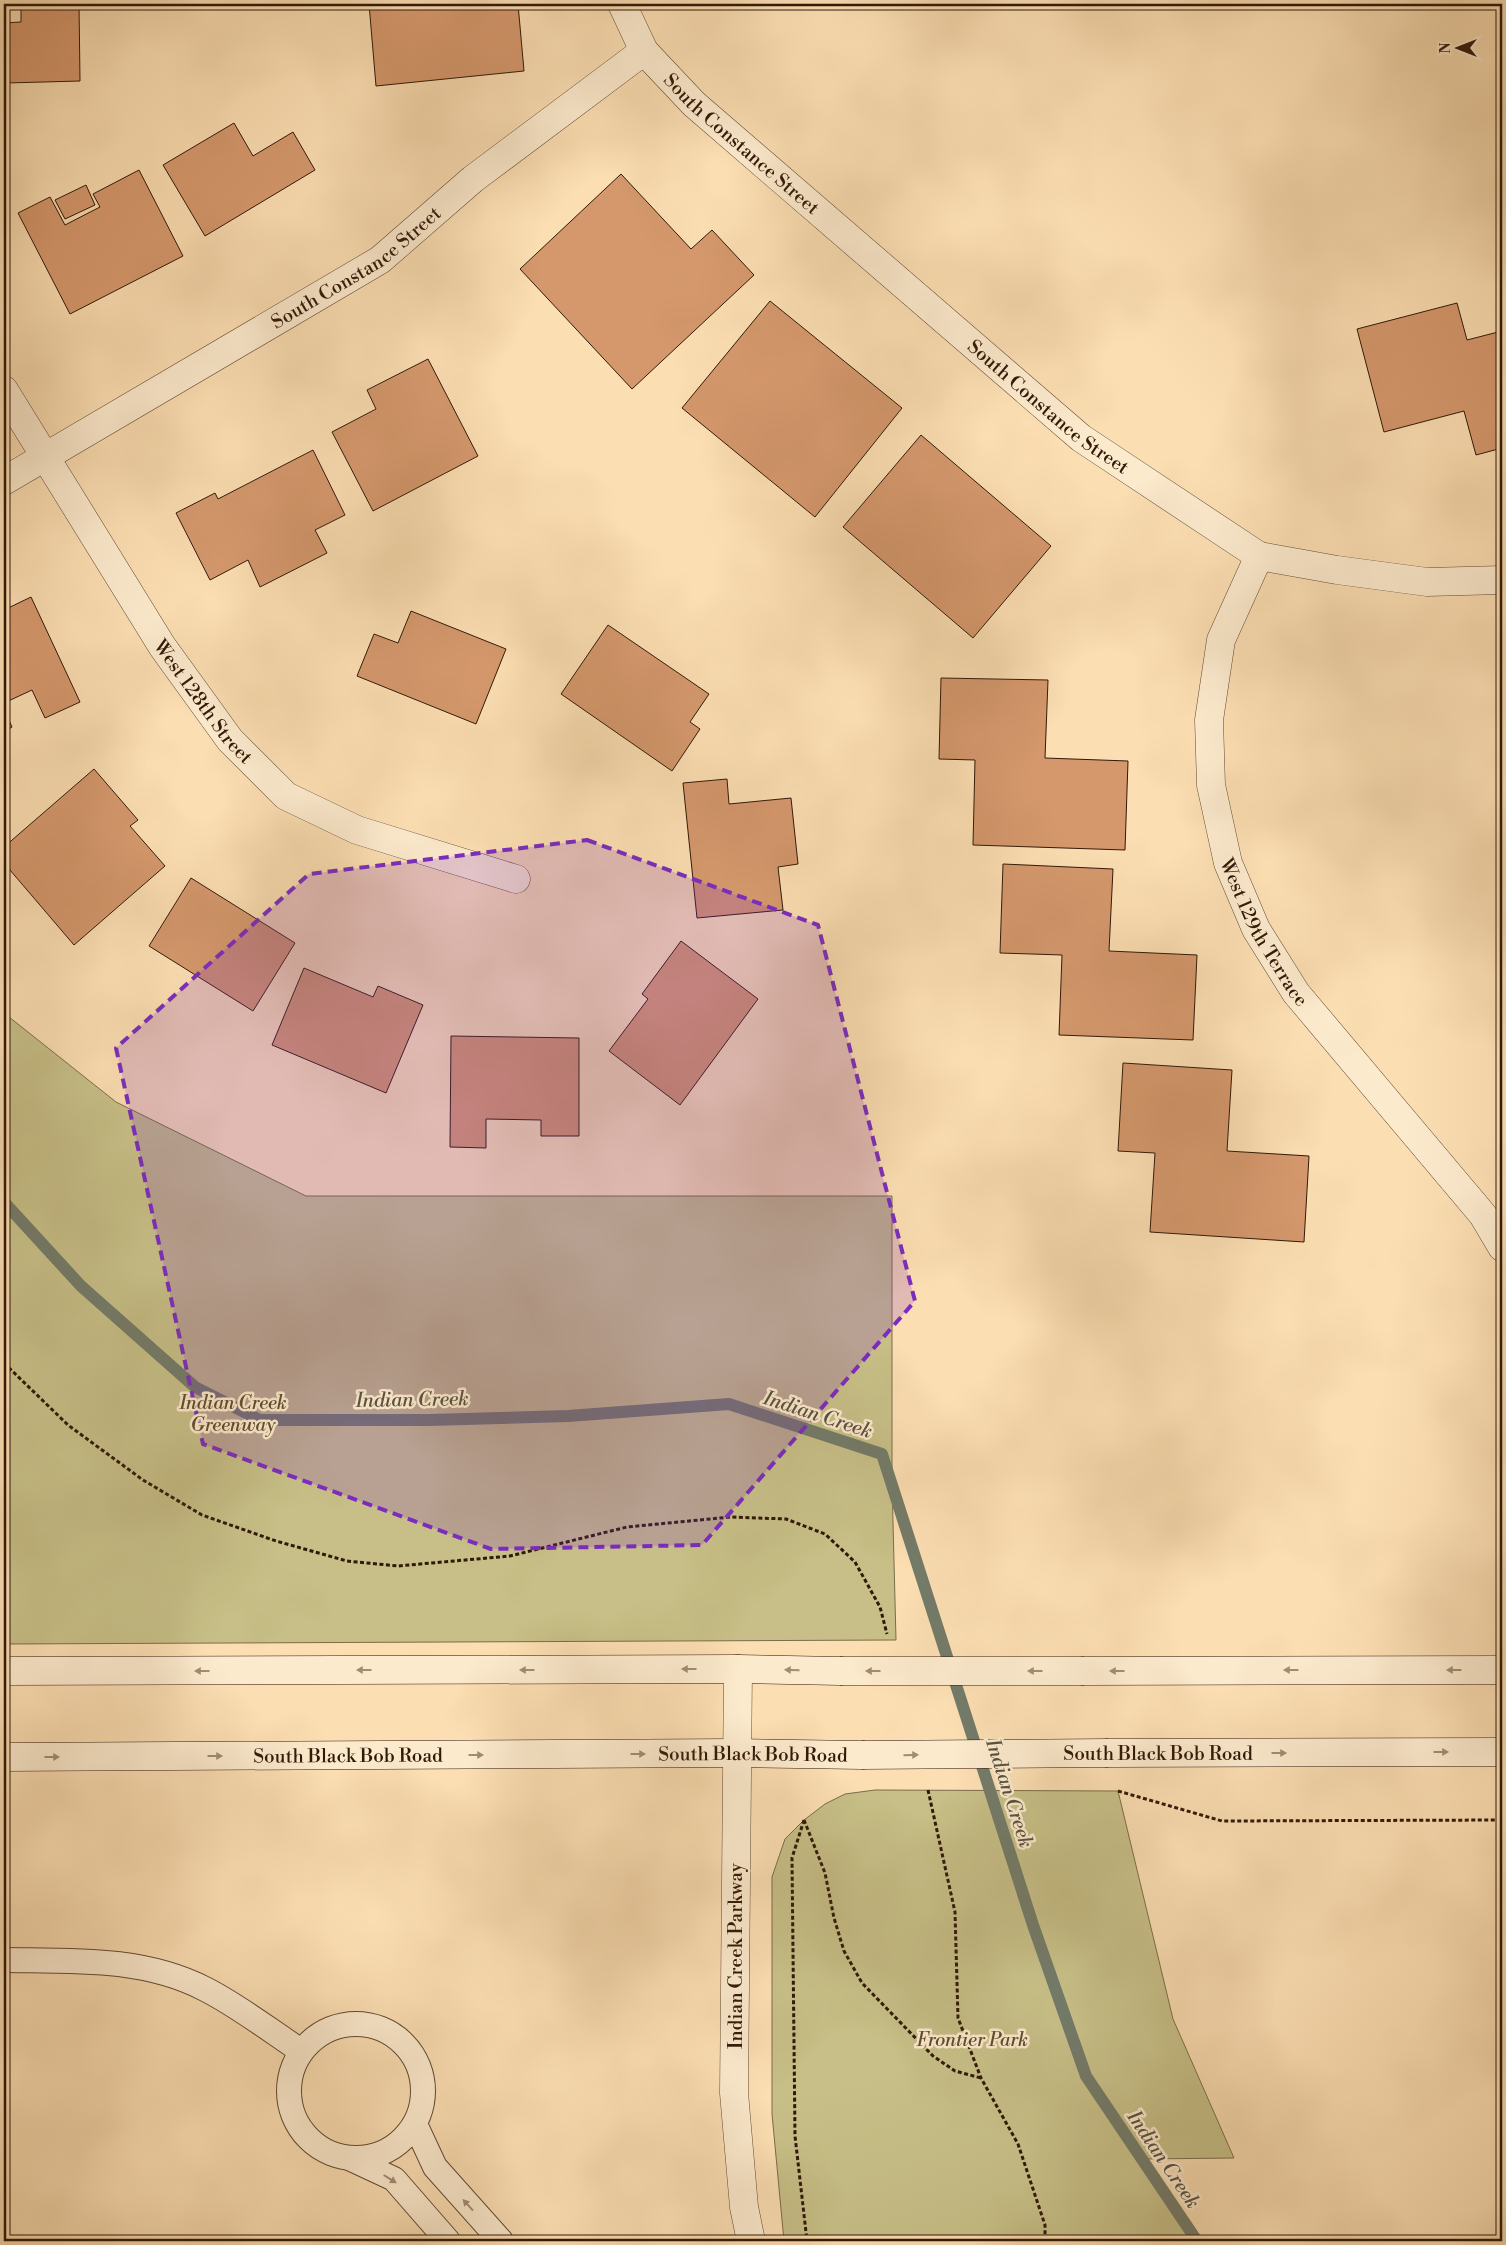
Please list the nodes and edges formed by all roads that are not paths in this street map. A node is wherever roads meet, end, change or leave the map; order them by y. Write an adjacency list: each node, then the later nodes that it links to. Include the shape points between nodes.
1 (622, 4): 2 (street)
2 (644, 51): 4 (street, South Constance Street, via 473,179 380,260); 6 (street, South Constance Street, via 694,104 1081,438)
3 (4, 390): 4 (street, West 128th Street)
4 (44, 459): 5 (street, South Constance Street); 8 (street, West 128th Street, via 162,646 230,740 286,796 357,830)
5 (4, 481)
6 (1259, 556): 7 (street, South Constance Street, via 1427,582); 9 (street, West 129th Terrace, via 1221,640 1209,720 1211,785 1228,863 1256,929 1296,993 1483,1215)
7 (1502, 580)
8 (516, 879)
9 (1502, 1247)
10 (738, 1669): 11 (street, one-way to 10, bridge); 12 (street, one-way to 12); 14 (street, Indian Creek Parkway)
11 (1502, 1670)
12 (4, 1671)
13 (1502, 1752): 14 (street, South Black Bob Road, one-way to 13, bridge)
14 (736, 1753): 15 (street, South Black Bob Road, one-way to 14); 22 (street, Indian Creek Parkway, via 734,2093 744,2207)
15 (4, 1757)
16 (4, 1960): 17 (lane, via 111,1962 155,1970 205,1988)
17 (301, 2051): 18 (lane, via 318,2035 338,2025 360,2023 382,2028 401,2040 415,2058 422,2080 422,2102); 19 (lane, via 291,2072 288,2095 294,2117 306,2137 325,2150)
18 (415, 2124): 19 (lane, via 403,2139 386,2151 367,2157); 21 (lane, one-way to 18, via 435,2167)
19 (347, 2157): 20 (lane, one-way to 20, via 394,2179)
20 (448, 2241)
21 (501, 2241)
22 (751, 2241)

